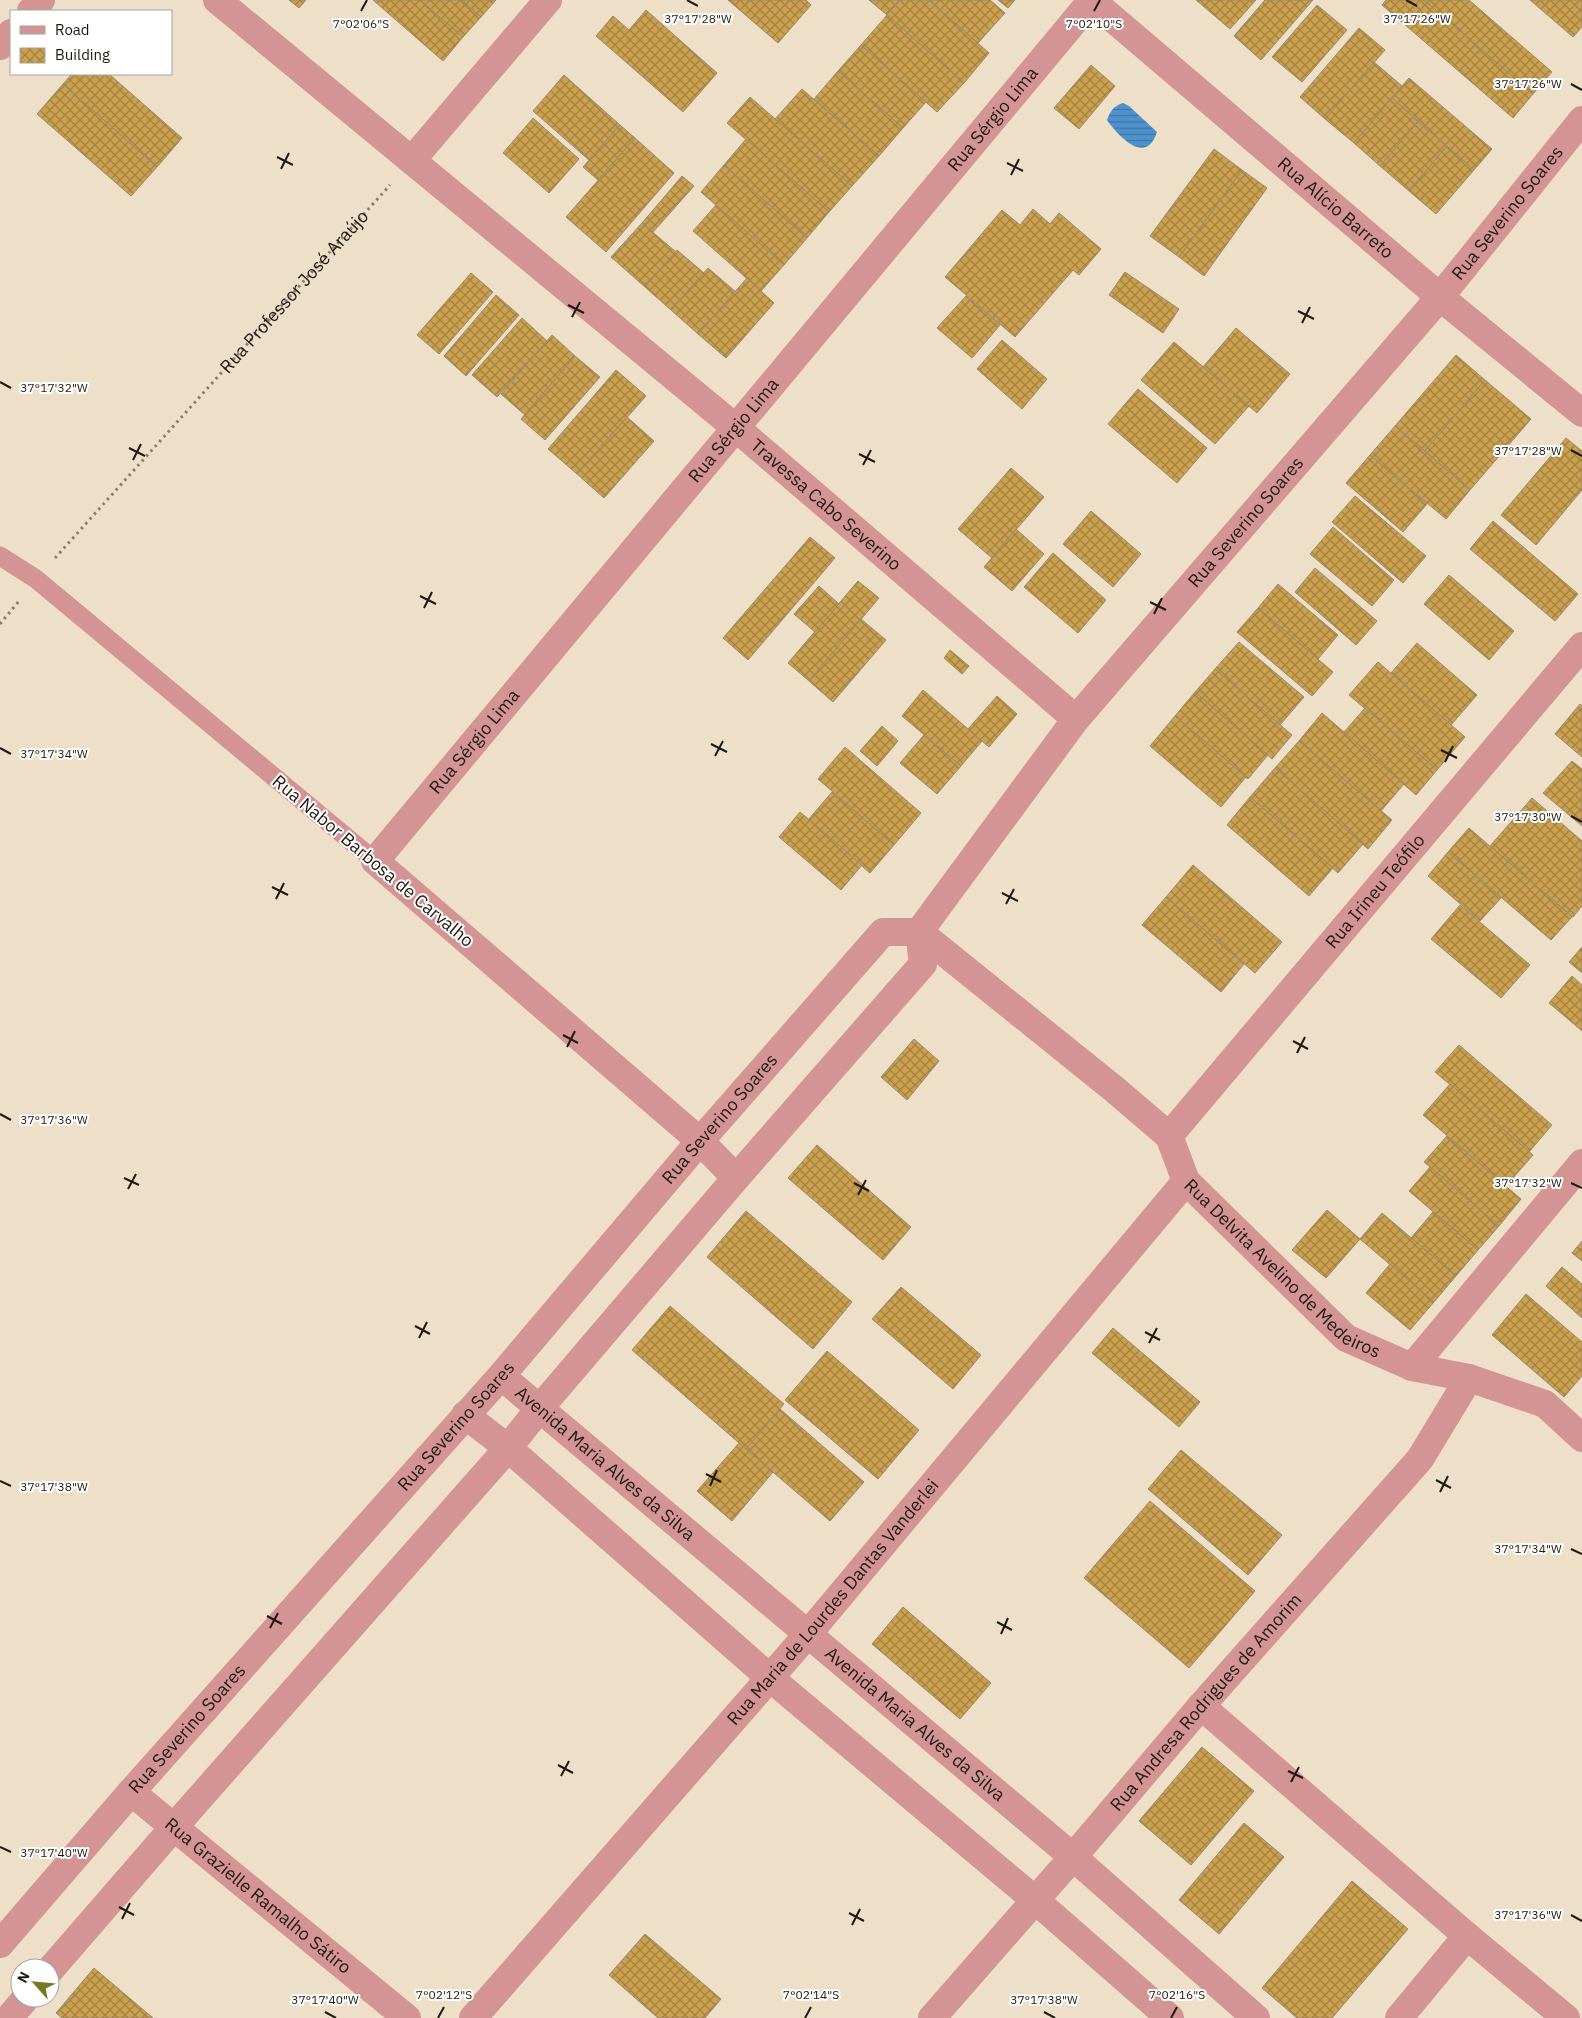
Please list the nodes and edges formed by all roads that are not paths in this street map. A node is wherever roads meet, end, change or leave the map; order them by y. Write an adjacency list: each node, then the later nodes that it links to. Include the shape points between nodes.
1 (40, 0): 5 (street)
2 (217, 0): 7 (street, Travessa Cabo Severino)
3 (548, 0): 7 (street)
4 (1092, 0): 8 (street, Rua Alício Barreto); 10 (street, Rua Sérgio Lima)
5 (31, 10)
6 (1582, 120): 8 (street, Rua Severino Soares)
7 (412, 160): 10 (street, Travessa Cabo Severino)
8 (1440, 297): 9 (street, Rua Alício Barreto); 13 (street, Rua Severino Soares)
9 (1582, 413)
10 (736, 428): 13 (street, Travessa Cabo Severino); 14 (street, Rua Sérgio Lima)
11 (0, 556): 14 (lane, Rua Nabor Barbosa de Carvalho, via 36,579)
12 (1582, 646): 16 (street, Rua Irineu Teófilo)
13 (1076, 719): 15 (street, Rua Severino Soares)
14 (375, 860): 17 (street, Rua Nabor Barbosa de Carvalho)
15 (919, 932): 16 (street); 17 (street, Rua Severino Soares, via 882,932); 19 (street, via 923,964)
16 (1169, 1136): 20 (street, Rua Delvita Avelino de Medeiros)
17 (700, 1141): 19 (street, Rua Nabor Barbosa de Carvalho); 22 (street, Rua Severino Soares)
18 (1582, 1163): 21 (street)
19 (736, 1178): 24 (street)
20 (1186, 1182): 21 (street, Rua Delvita Avelino de Medeiros, via 1346,1338); 28 (street, Rua Maria de Lourdes Dantas Vanderlei)
21 (1412, 1367): 23 (street, Rua Delvita Avelino de Medeiros)
22 (501, 1376): 24 (street, Avenida Maria Alves da Silva); 25 (street, Rua Severino Soares)
23 (1468, 1378): 26 (street, Rua Delvita Avelino de Medeiros, via 1545,1404); 30 (street, Rua Andresa Rodrigues de Amorim, via 1420,1459)
24 (539, 1409): 27 (street); 28 (street, Avenida Maria Alves da Silva)
25 (465, 1415): 27 (street); 31 (street, Rua Severino Soares)
26 (1582, 1438)
27 (508, 1448): 29 (street); 32 (street)
28 (808, 1634): 29 (street, Rua Maria de Lourdes Dantas Vanderlei); 33 (street, Avenida Maria Alves da Silva)
29 (770, 1678): 34 (street); 39 (street, Rua Maria de Lourdes Dantas Vanderlei)
30 (1201, 1706): 33 (street, Rua Andresa Rodrigues de Amorim); 35 (street)
31 (131, 1792): 32 (street, Rua Grazielle Ramalho Sátiro); 36 (street, Rua Severino Soares)
32 (174, 1827): 37 (street); 38 (street, Rua Grazielle Ramalho Sátiro)
33 (1073, 1857): 34 (street, Rua Andresa Rodrigues de Amorim); 42 (street, Avenida Maria Alves da Silva)
34 (1035, 1900): 40 (street, Rua Andresa Rodrigues de Amorim); 41 (street)
35 (1467, 1936): 43 (street); 44 (street)
36 (0, 1944)
37 (60, 1958)
38 (407, 2018)
39 (473, 2018)
40 (932, 2018)
41 (1170, 2018)
42 (1256, 2018)
43 (1399, 2018)
44 (1566, 2018)

